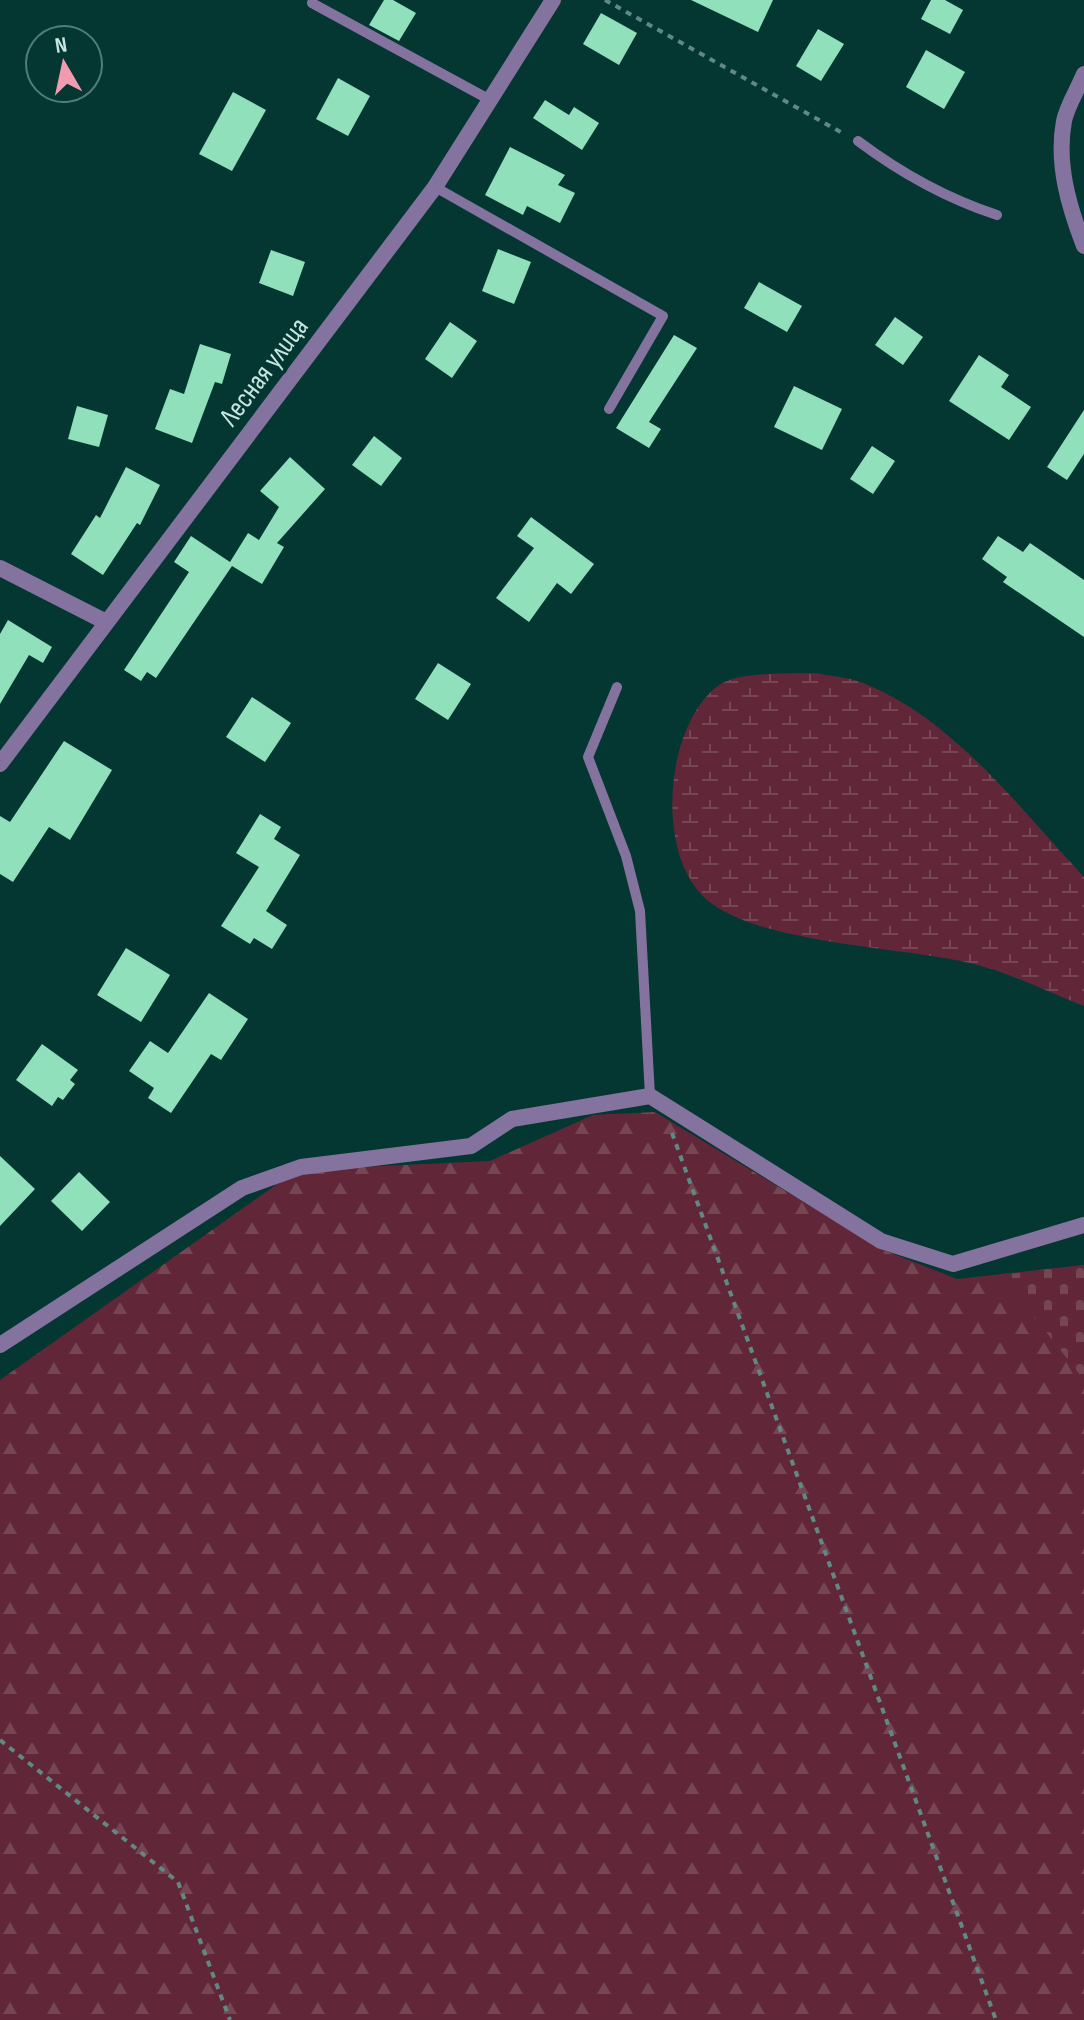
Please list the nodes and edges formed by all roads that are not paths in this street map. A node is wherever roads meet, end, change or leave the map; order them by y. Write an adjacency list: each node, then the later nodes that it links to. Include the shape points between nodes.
1 (553, 0): 4 (street, Лесная улица)
2 (312, 3): 4 (lane)
3 (1084, 74): 8 (street, via 1064,119 1062,155 1069,205)
4 (492, 101): 6 (street, Лесная улица)
5 (858, 141): 7 (lane, via 898,171 955,201)
6 (435, 187): 9 (lane, via 663,316); 11 (street, Лесная улица)
7 (997, 215)
8 (1084, 246)
9 (609, 409)
10 (0, 568): 11 (street)
11 (106, 622): 13 (street, Лесная улица)
12 (617, 687): 14 (lane, via 588,757 626,856 640,911)
13 (0, 764)
14 (656, 1099): 15 (street, via 881,1241 953,1264); 16 (street, via 512,1119 471,1146 301,1167 242,1188)
15 (1084, 1225)
16 (0, 1345)

